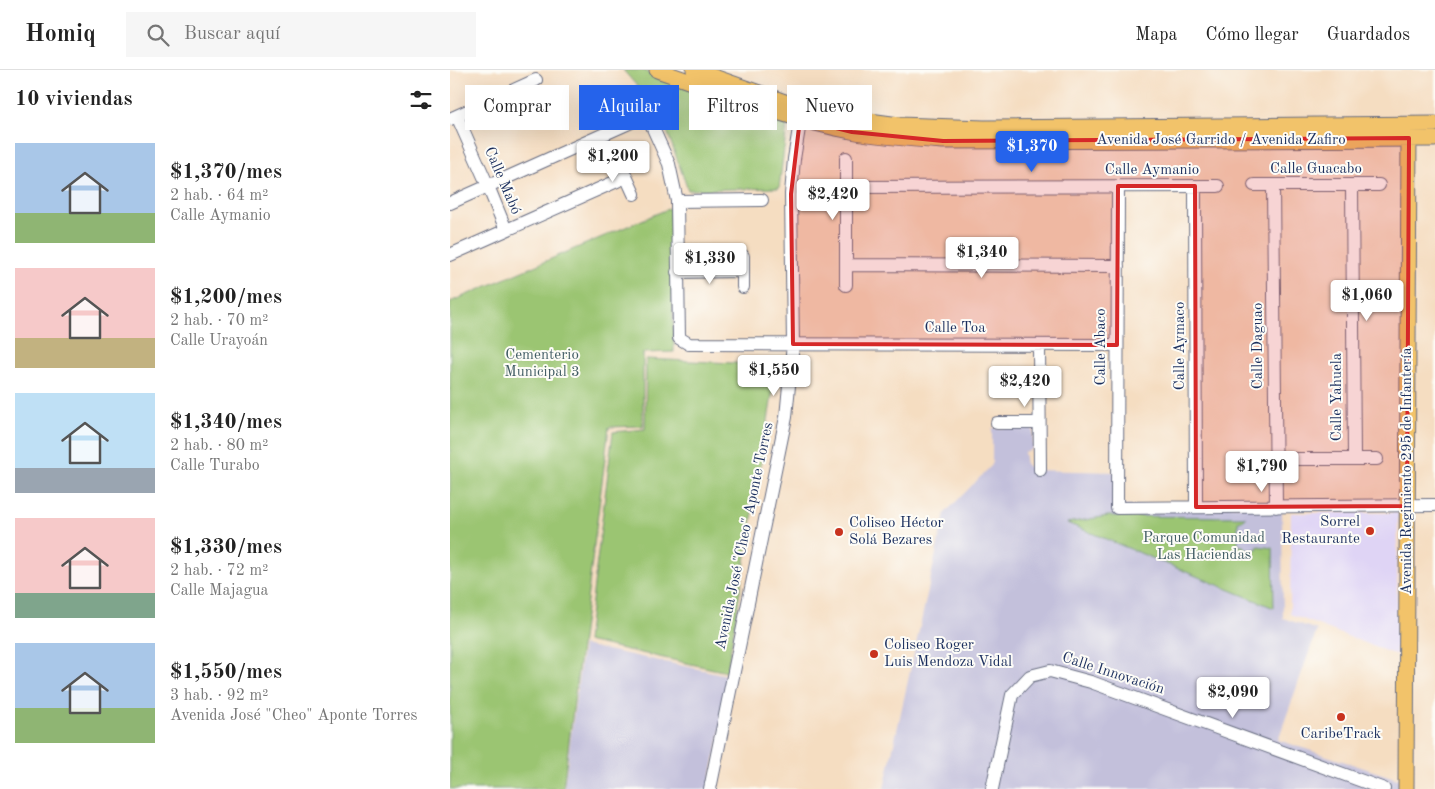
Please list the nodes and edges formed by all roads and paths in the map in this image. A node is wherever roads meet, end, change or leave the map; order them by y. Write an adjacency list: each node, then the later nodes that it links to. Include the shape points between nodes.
1 (657, 70): 5 (main road, Avenida José Garrido / Avenida Zafiro)
2 (694, 70): 4 (main road, Avenida José Garrido / Avenida Zafiro)
3 (536, 80): 6 (street)
4 (787, 108)
5 (787, 110)
6 (453, 118): 16 (street, Calle Mabó)
7 (872, 121): 10 (main road, Avenida José Garrido / Avenida Zafiro, via 984,128)
8 (1435, 124): 10 (main road, Avenida José Garrido / Avenida Zafiro)
9 (798, 130): 37 (street, Avenida José "Cheo" Aponte Torres, via 791,194)
10 (1409, 131): 11 (main road, Avenida José Garrido / Avenida Zafiro); 47 (main road, Avenida Regimiento 295 de Infantería)
11 (1435, 138)
12 (846, 158): 23 (street)
13 (619, 161): 14 (street)
14 (626, 177): 24 (street); 28 (street)
15 (1379, 185): 22 (street, Calle Guacabo)
16 (488, 186): 25 (street, via 647,115 668,164); 27 (street); 28 (street, Calle Mabó)
17 (1118, 186): 18 (street, Calle Aymanio); 23 (street, Calle Aymanio); 32 (street, Calle Abaco)
18 (1195, 186): 19 (street, Calle Aymanio); 48 (street, Calle Aymaco)
19 (1218, 186)
20 (1254, 186): 21 (street, Calle Guacabo)
21 (1273, 186): 22 (street, Calle Guacabo); 43 (street, Calle Daguao)
22 (1352, 186): 42 (street, Calle Yahuela)
23 (846, 187): 31 (street)
24 (634, 194)
25 (677, 200): 26 (street); 34 (street)
26 (762, 200)
27 (450, 202)
28 (506, 230): 29 (street)
29 (450, 255)
30 (743, 256): 33 (street)
31 (846, 265): 32 (street); 35 (street)
32 (1118, 266): 39 (street, Calle Abaco)
33 (743, 271): 34 (street); 36 (street)
34 (677, 272): 37 (street, Calle Toa, via 679,338 689,344)
35 (846, 285)
36 (743, 287)
37 (793, 344): 38 (street, Calle Toa); 50 (street, Avenida José "Cheo" Aponte Torres, via 786,417)
38 (1039, 345): 39 (street, Calle Toa); 41 (street)
39 (1117, 345): 48 (street, Calle Abaco, via 1117,508)
40 (997, 423): 41 (street)
41 (1039, 423): 45 (street)
42 (1354, 458): 43 (street, Calle Yahuela); 44 (street, Calle Yahuela)
43 (1275, 459): 49 (street, Calle Daguao)
44 (1377, 459)
45 (1040, 470)
46 (1435, 505): 47 (street)
47 (1407, 506): 49 (street); 53 (main road, Avenida Regimiento 295 de Infantería)
48 (1196, 507): 49 (street)
49 (1276, 507)
50 (710, 789)
51 (992, 789): 52 (street, Calle Innovación, via 1012,695 1030,676 1050,671 1091,682)
52 (1384, 789)
53 (1406, 789)

